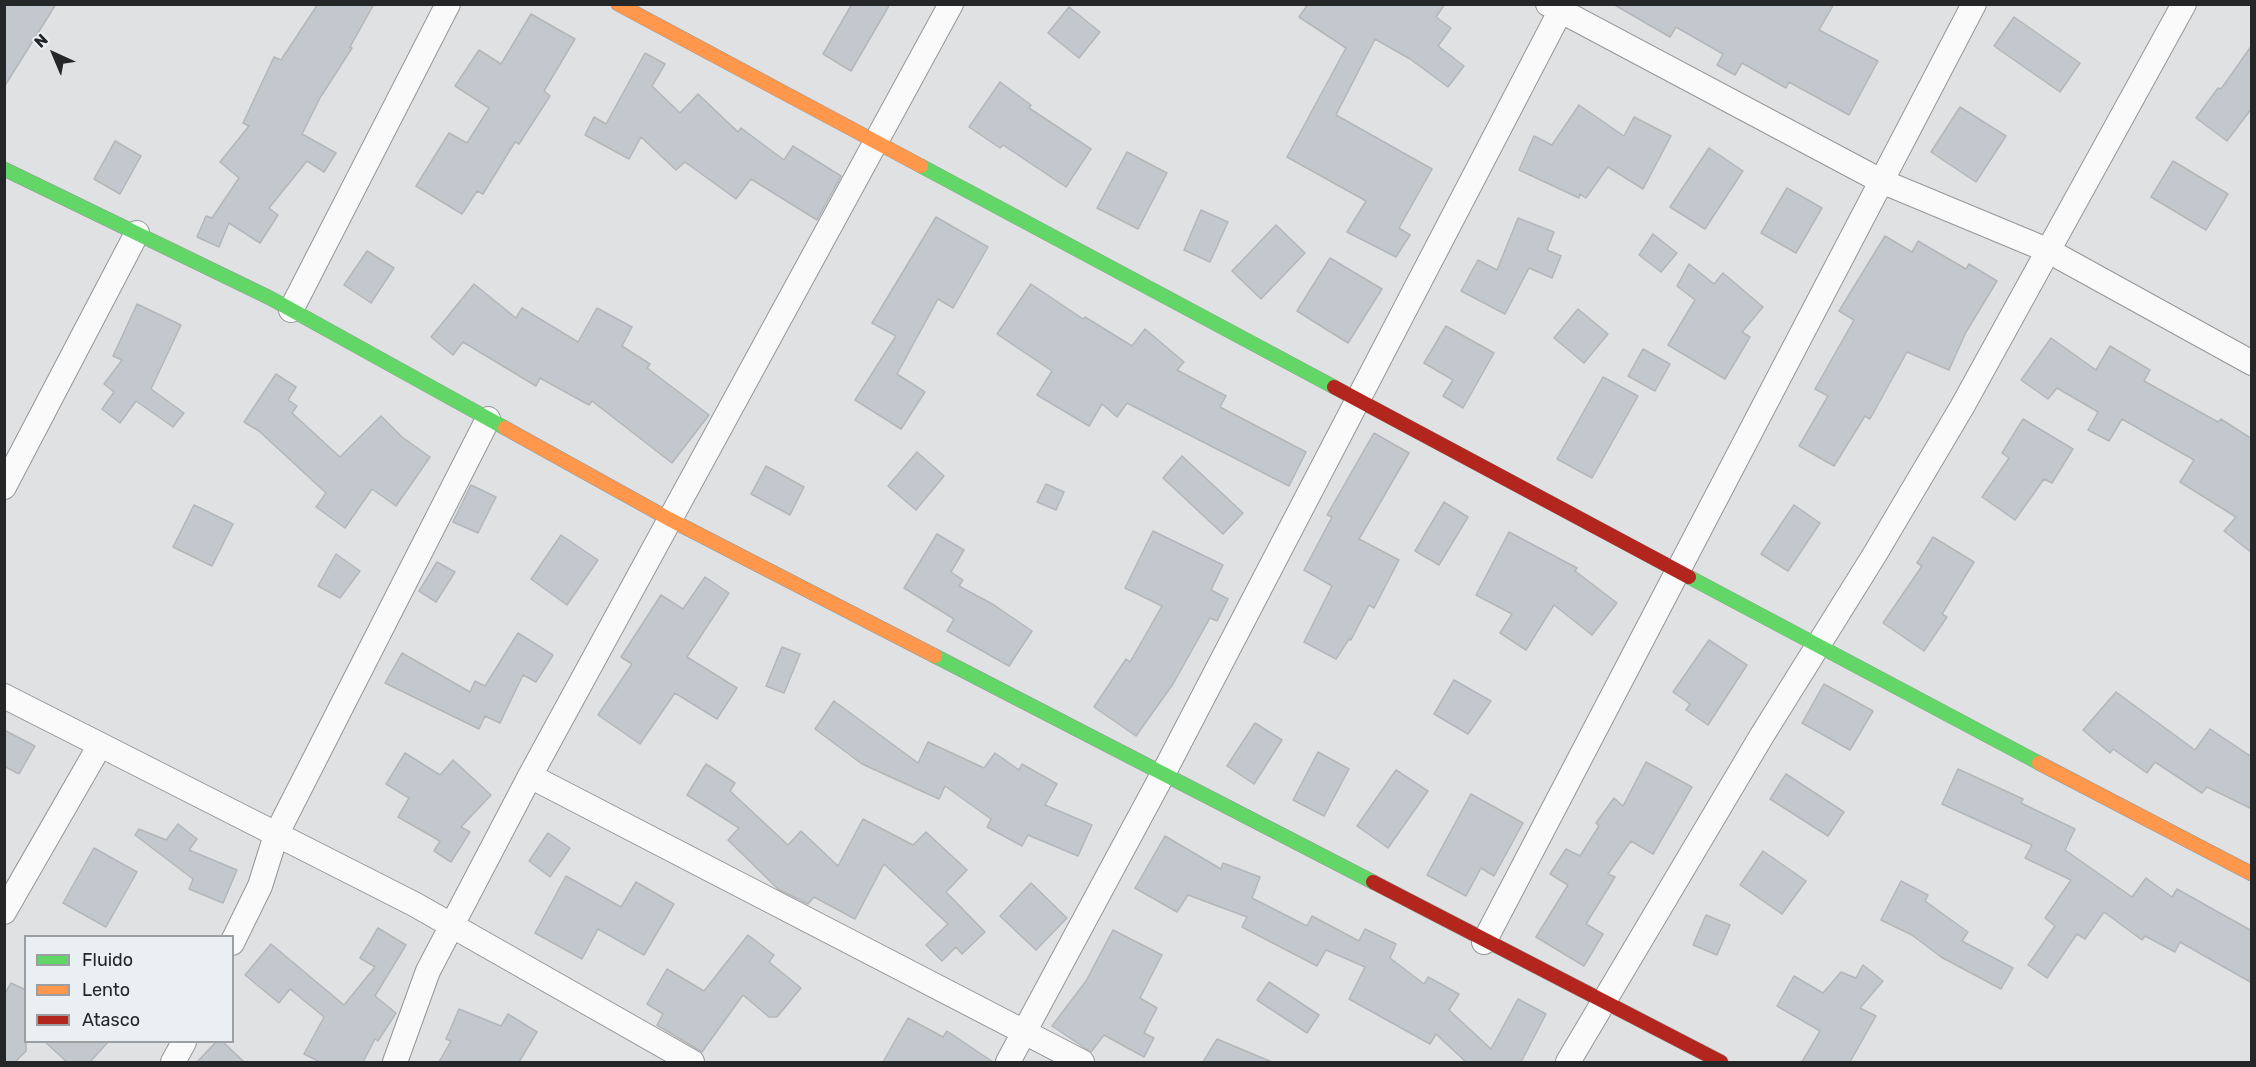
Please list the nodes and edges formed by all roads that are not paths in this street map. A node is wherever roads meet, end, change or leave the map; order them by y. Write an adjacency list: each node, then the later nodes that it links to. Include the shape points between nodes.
1 (448, 4): 12 (street)
2 (618, 4): 7 (street)
3 (951, 4): 7 (street)
4 (1974, 4): 9 (street)
5 (2184, 4): 11 (street)
6 (1558, 7): 9 (street); 14 (street)
7 (877, 142): 14 (street); 17 (street)
8 (4, 169): 10 (street)
9 (1881, 181): 11 (street); 18 (street)
10 (137, 233): 12 (street); 16 (street)
11 (2047, 250): 13 (street); 19 (street, via 1962,407)
12 (291, 310): 15 (street)
13 (2252, 363)
14 (1358, 401): 18 (street); 22 (street)
15 (488, 419): 17 (street); 24 (street)
16 (4, 487)
17 (669, 519): 22 (street); 23 (street)
18 (1677, 572): 19 (street); 29 (street)
19 (1817, 646): 25 (street); 30 (street)
20 (4, 696): 21 (street)
21 (100, 745): 24 (street); 26 (street)
22 (1163, 774): 29 (street); 31 (street)
23 (530, 776): 27 (street); 31 (street)
24 (276, 835): 27 (street); 28 (street, via 260,886)
25 (2252, 874)
26 (4, 912)
27 (452, 927): 34 (street, via 429,971); 35 (street)
28 (234, 939)
29 (1484, 942): 30 (street)
30 (1604, 1002): 38 (street); 39 (street)
31 (1024, 1033): 36 (street); 37 (street)
32 (183, 1043): 33 (street)
33 (173, 1062)
34 (395, 1062)
35 (692, 1062)
36 (1008, 1062)
37 (1082, 1062)
38 (1568, 1062)
39 (1721, 1062)

